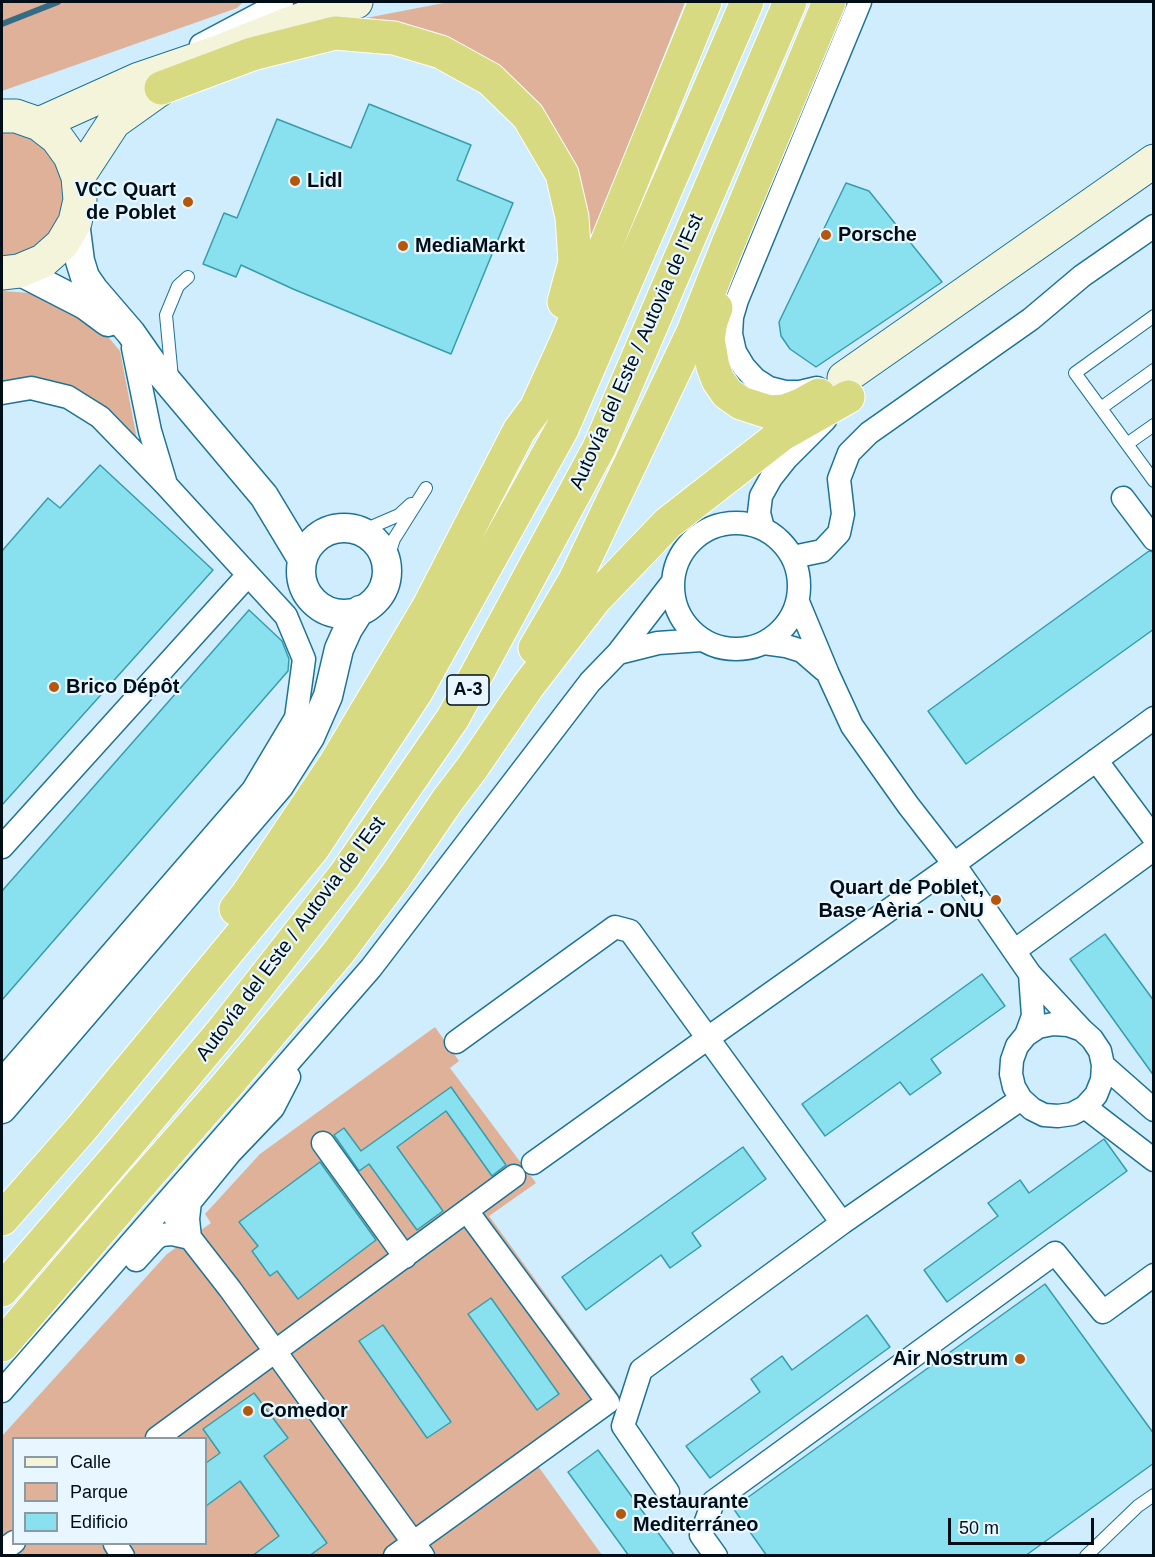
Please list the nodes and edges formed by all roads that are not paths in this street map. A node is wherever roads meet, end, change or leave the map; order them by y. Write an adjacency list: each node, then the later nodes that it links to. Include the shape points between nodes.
1 (282, 2): 8 (street)
2 (356, 2): 8 (main road, via 283,26)
3 (705, 2): 27 (highway, via 567,340 536,408)
4 (747, 2): 77 (highway, Autovía del Este / Autovia de l'Est / A-3, via 562,429 416,692 313,848)
5 (790, 2): 82 (highway, Autovía del Este / Autovia de l'Est / A-3, via 599,448 453,718 344,876 225,1028)
6 (829, 2): 9 (highway)
7 (860, 2): 23 (street, via 732,316 735,352 755,379 769,388 800,392 822,387)
8 (150, 84): 11 (main road); 13 (main road, via 114,122); 27 (highway, via 335,33 394,38 441,52 490,79 534,126 562,174 572,217 575,262 554,336)
9 (786, 105): 23 (highway, via 781,143 711,321 710,352 718,380 727,393 741,403 769,412 785,411); 52 (highway, via 693,332 575,580)
10 (2, 116): 11 (main road)
11 (39, 124): 13 (main road, via 57,138)
12 (1154, 161): 23 (main road)
13 (78, 177): 15 (main road, via 80,200)
14 (1154, 183): 23 (main road)
15 (75, 222): 17 (main road, via 62,244 43,261); 20 (street, via 85,277 132,333)
16 (1154, 226): 37 (street, via 869,433 849,453 839,479 843,514 839,533 822,551)
17 (10, 272): 20 (street, via 85,306)
18 (188, 277): 22 (lane, via 178,286 166,315)
19 (1154, 316): 25 (lane, via 1075,373)
20 (143, 356): 22 (street); 30 (street, via 150,431)
21 (1154, 370): 25 (lane)
22 (172, 388): 31 (street)
23 (846, 388): 33 (street, via 771,478 761,496 759,513); 52 (highway, via 668,523 595,599)
24 (2, 393): 30 (street, via 31,388 68,397 100,417)
25 (1101, 408): 28 (lane)
26 (1154, 425): 28 (lane)
27 (519, 431): 75 (highway, via 428,608 334,764 254,886 63,1120)
28 (1127, 444): 29 (lane)
29 (1154, 481)
30 (166, 485): 40 (street)
31 (264, 496): 34 (street, via 310,523); 38 (street)
32 (1123, 498): 36 (street)
33 (764, 528): 37 (street, via 780,539); 41 (street, via 733,523 703,531 687,545)
34 (332, 529): 35 (street); 38 (street, via 319,535)
35 (362, 531): 39 (street, via 382,550); 39 (lane, via 399,515 426,488 394,539)
36 (1154, 539)
37 (793, 557): 42 (street, via 800,586)
38 (302, 559): 43 (street, via 300,574 304,588)
39 (386, 563): 44 (street, via 387,578 382,591 373,603)
40 (248, 575): 54 (street); 65 (street, via 286,616 304,659 296,718 253,790)
41 (672, 583): 45 (street, via 679,616); 47 (street)
42 (798, 602): 46 (street, via 785,626); 48 (street)
43 (324, 609): 44 (street, via 336,614); 50 (street, via 324,678)
44 (360, 610): 50 (street, via 339,650 328,696)
45 (702, 640): 46 (street, via 722,648 744,650); 47 (street, via 658,643)
46 (764, 643): 48 (street, via 802,651)
47 (618, 653): 63 (street, via 571,706 371,968)
48 (828, 674): 56 (street, via 852,726)
49 (1154, 718): 51 (street)
50 (310, 737): 68 (street, via 279,786)
51 (1096, 760): 53 (street); 56 (street)
52 (447, 801): 83 (highway, via 338,953)
53 (1154, 838)
54 (2, 847)
55 (1154, 849): 57 (street)
56 (954, 864): 57 (street); 61 (street)
57 (1014, 951): 58 (street)
58 (1030, 974): 59 (street); 60 (street, via 1033,1017)
59 (1082, 1030): 60 (street, via 1053,1024); 64 (street, via 1100,1051)
60 (1026, 1035): 66 (street, via 1012,1060 1014,1088)
61 (708, 1038): 62 (street, via 630,931 615,927); 72 (street); 78 (street)
62 (456, 1042)
63 (299, 1051): 74 (street); 79 (street, via 273,1108 190,1202)
64 (1103, 1065): 67 (street, via 1096,1095); 69 (street)
65 (2, 1080)
66 (1021, 1100): 67 (street, via 1044,1115 1058,1116); 78 (street)
67 (1084, 1107): 71 (street)
68 (2, 1109)
69 (1154, 1110)
70 (323, 1143): 80 (street)
71 (1154, 1160)
72 (533, 1163)
73 (514, 1176): 76 (street)
74 (169, 1200): 79 (street, via 177,1221); 85 (street)
75 (2, 1208)
76 (467, 1211): 80 (street); 89 (street, via 608,1402)
77 (2, 1219)
78 (842, 1223): 87 (street, via 641,1370 623,1426)
79 (190, 1238): 84 (street); 85 (street, via 172,1234 155,1239 80,1322)
80 (405, 1257): 84 (street)
81 (1154, 1275): 90 (street, via 1103,1312 1055,1253 713,1502 701,1535)
82 (2, 1290)
83 (2, 1345)
84 (275, 1353): 86 (street); 89 (street)
85 (2, 1390)
86 (158, 1437)
87 (668, 1492)
88 (1154, 1495): 91 (lane)
89 (410, 1551)
90 (716, 1556)
91 (1086, 1556)

